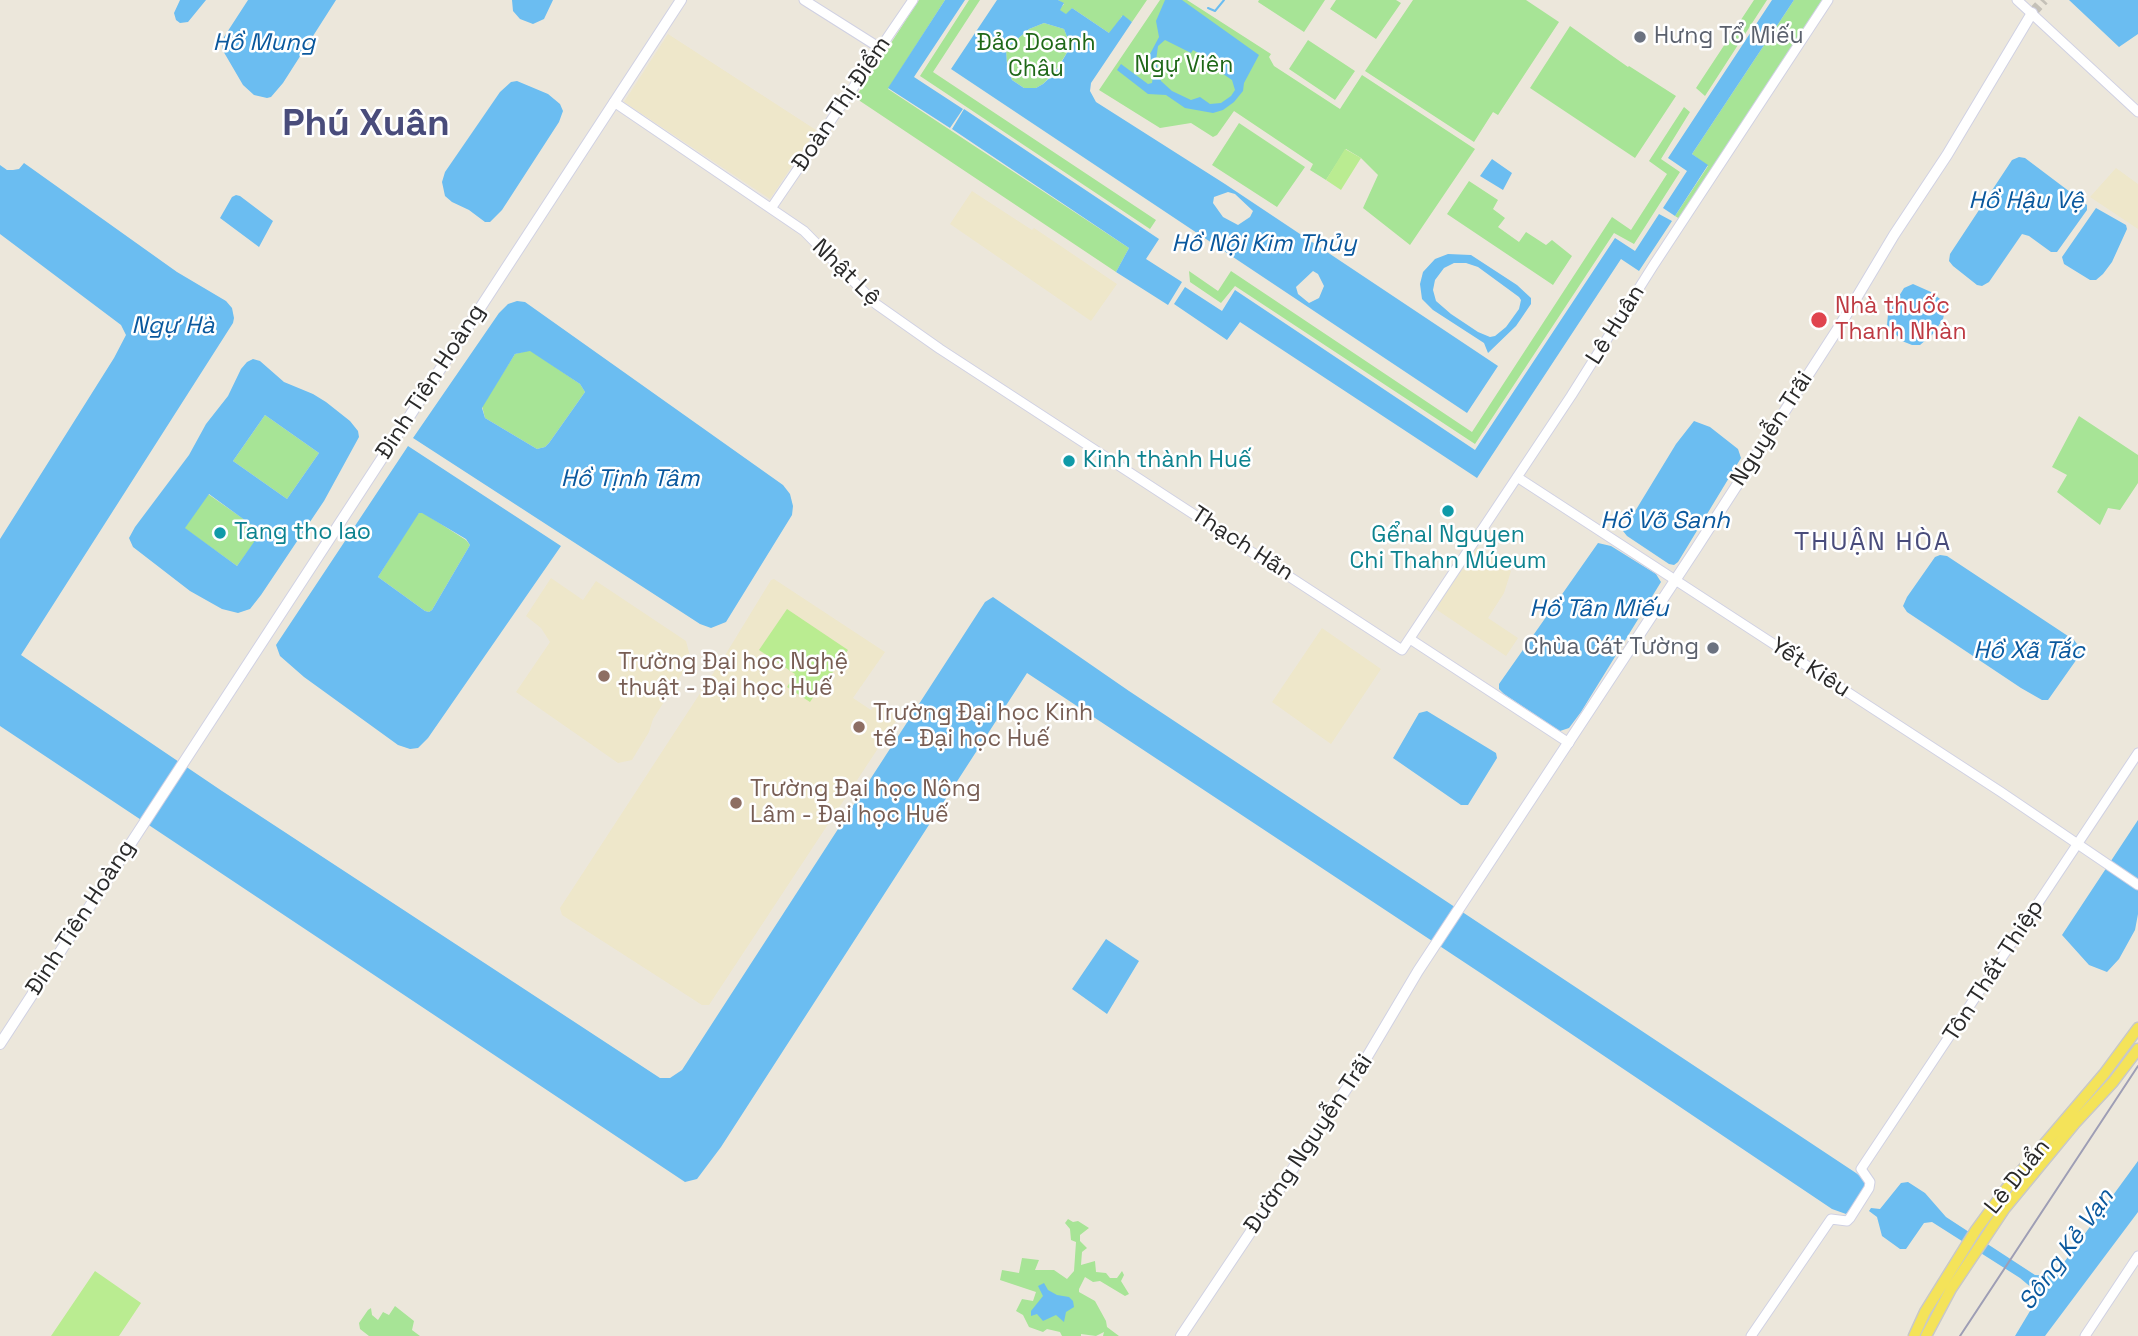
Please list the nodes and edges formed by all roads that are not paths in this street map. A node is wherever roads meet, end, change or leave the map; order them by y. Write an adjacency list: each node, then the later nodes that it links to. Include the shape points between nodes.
1 (681, 0): 8 (main road, Đinh Tiên Hoàng)
2 (804, 0): 7 (street)
3 (913, 0): 7 (street, Đoàn Thị Điểm)
4 (1828, 0): 12 (street, Lê Huân)
5 (2017, 0): 6 (street)
6 (2032, 13): 9 (street); 13 (main road, Nguyễn Trãi, via 1839,327)
7 (880, 48): 10 (street, Đoàn Thị Điểm)
8 (614, 102): 10 (street, Nhật Lệ); 22 (main road, Đinh Tiên Hoàng)
9 (2138, 112)
10 (772, 207): 11 (street, Nhật Lệ, via 804,231 876,304)
11 (1081, 441): 15 (street, Thạch Hãn)
12 (1517, 477): 13 (street, Yết Kiêu); 14 (street, Lê Huân)
13 (1675, 580): 16 (main road, Nguyễn Trãi); 18 (street, Yết Kiêu)
14 (1409, 639): 15 (street, Lê Huân); 16 (street)
15 (1402, 650)
16 (1569, 743): 20 (main road, Nguyễn Trãi)
17 (2138, 753): 18 (street, Tôn Thất Thiệp)
18 (2078, 843): 19 (street, Yết Kiêu); 28 (street, Tôn Thất Thiệp, via 1861,1170 1869,1188 1850,1218 1831,1219)
19 (2138, 885)
20 (1460, 909): 27 (main road, Đường Nguyễn Trãi, via 1361,1067)
21 (2138, 1028): 24 (main road, Lê Duẩn)
22 (0, 1044)
23 (2138, 1049): 25 (main road, Lê Duẩn)
24 (2104, 1074): 25 (main road); 29 (main road, Lê Duẩn, via 1976,1230)
25 (2113, 1082): 30 (main road, Lê Duẩn, via 2005,1208)
26 (2138, 1256): 31 (street)
27 (1181, 1336)
28 (1751, 1336)
29 (1914, 1336)
30 (1926, 1336)
31 (2085, 1336)

